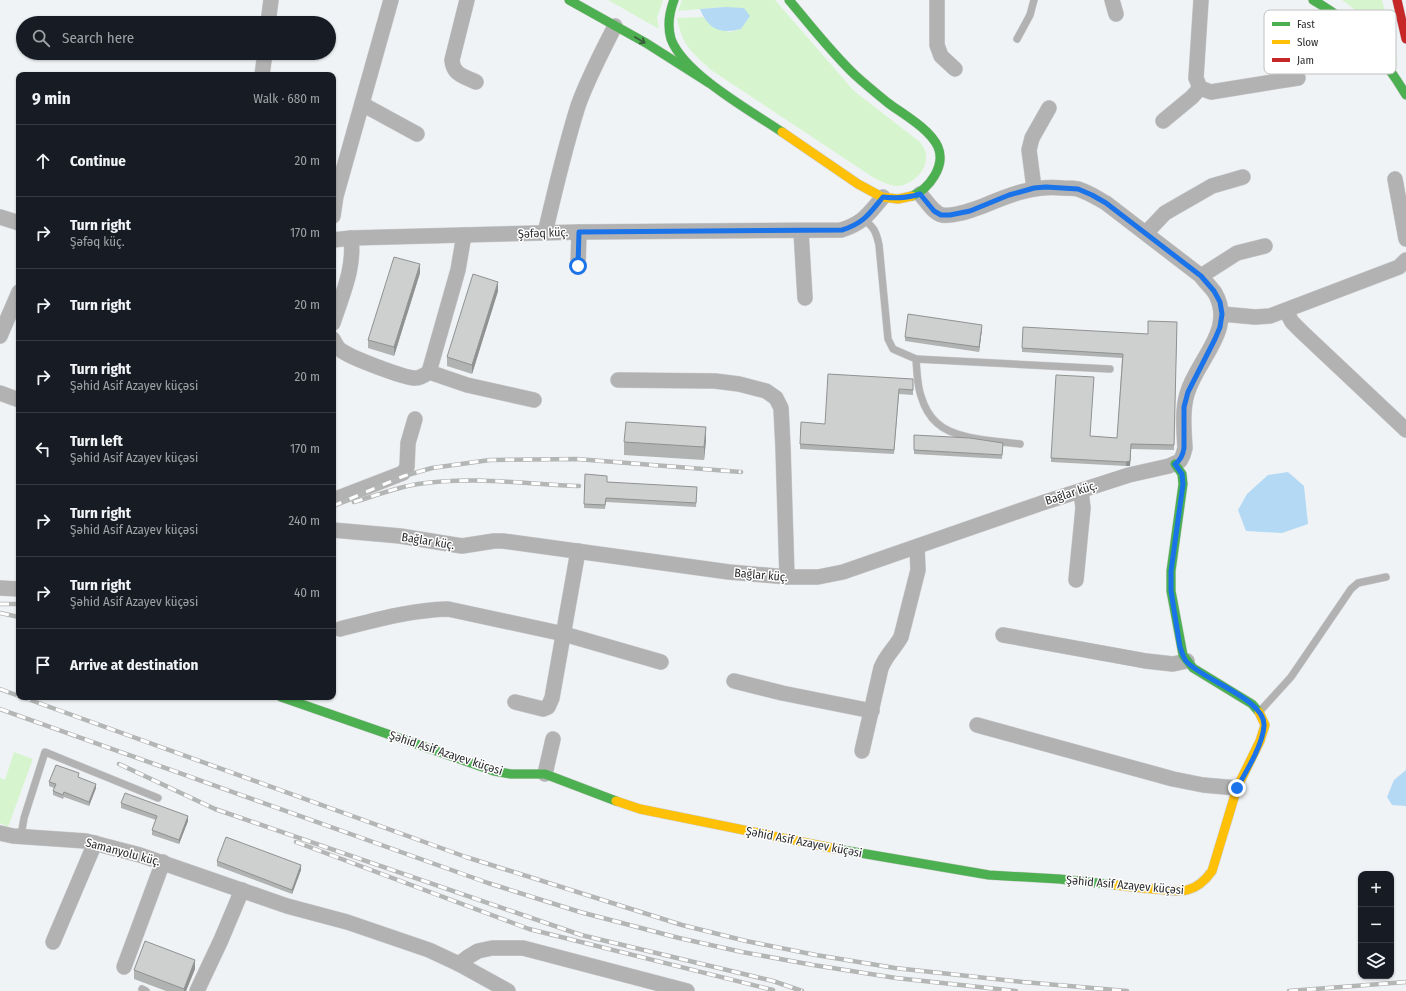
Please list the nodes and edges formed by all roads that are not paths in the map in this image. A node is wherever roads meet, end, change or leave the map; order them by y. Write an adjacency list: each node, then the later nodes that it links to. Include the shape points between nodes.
1 (271, 0): 13 (street)
2 (391, 0): 26 (street)
3 (467, 0): 22 (street, via 452,60 457,73)
4 (569, 0): 14 (main road)
5 (674, 0): 23 (main road, via 668,18 676,51)
6 (788, 0): 33 (main road, via 839,60 931,137 938,147 939,160 933,180)
7 (938, 0): 18 (street, via 937,45 941,56)
8 (1034, 0): 15 (lane, via 1030,15)
9 (1201, 0): 24 (street, via 1196,78)
10 (1313, 0): 12 (main road)
11 (1397, 0): 16 (main road)
12 (1329, 10)
13 (269, 16)
14 (615, 26): 23 (main road, one-way to 23); 41 (street, via 595,65 579,105)
15 (1017, 39)
16 (1406, 39)
17 (264, 60): 19 (street)
18 (955, 69)
19 (262, 72)
20 (1393, 74): 25 (main road)
21 (1298, 78): 24 (street, via 1211,92)
22 (476, 82)
23 (709, 83): 35 (main road, via 858,184)
24 (1200, 88): 28 (street)
25 (1406, 95)
26 (362, 104): 29 (street); 34 (street)
27 (1049, 108): 32 (street, via 1032,138 1029,150)
28 (1163, 121)
29 (417, 134)
30 (1243, 177): 42 (street, via 1212,186 1165,213)
31 (1395, 179): 45 (street)
32 (1034, 188): 33 (street, via 970,211 950,215 941,215 934,211); 42 (street, via 1078,189 1106,203)
33 (920, 194): 35 (main road, via 896,199)
34 (336, 196)
35 (883, 197): 37 (street, Şəfəq küç.)
36 (0, 217): 38 (street)
37 (864, 219): 39 (street, Şəfəq küç., via 842,230); 58 (lane, via 876,232 879,245 888,339 892,349)
38 (16, 222)
39 (801, 231): 40 (street, Şəfəq küç.); 51 (street)
40 (579, 232): 41 (street, Şəfəq küç.); 49 (street)
41 (546, 233): 43 (street, Şəfəq küç.)
42 (1146, 233): 50 (street)
43 (464, 235): 44 (street, Şəfəq küç.); 60 (street, via 458,270)
44 (351, 238): 46 (street, Şəfəq küç.); 54 (street, via 351,268)
45 (1406, 239)
46 (336, 240)
47 (1265, 246): 50 (street, via 1237,253)
48 (1406, 260): 53 (street, via 1399,267)
49 (578, 266)
50 (1201, 276): 55 (street, via 1214,291 1220,302)
51 (805, 298)
52 (16, 299): 56 (street)
53 (1286, 311): 55 (street, via 1255,317); 66 (street, via 1302,332)
54 (336, 314)
55 (1222, 314): 68 (street, via 1215,339 1188,392 1184,407 1183,455)
56 (0, 336)
57 (336, 344): 60 (street, via 340,350 354,358 403,376 415,378)
58 (916, 359): 59 (lane); 67 (lane, via 920,395 937,424 968,438)
59 (1110, 369)
60 (429, 372): 64 (street, via 467,385)
61 (618, 380): 74 (street, via 715,381 766,391 776,398 781,408)
62 (0, 393): 63 (street)
63 (16, 399)
64 (534, 400)
65 (415, 419): 70 (street, via 408,442 407,467 403,473)
66 (1406, 430)
67 (1020, 444)
68 (1175, 464): 69 (street, Bağlar küç., via 1129,475); 82 (main road, via 1182,474 1183,484 1171,571 1171,591 1180,647)
69 (1081, 491): 72 (street, Bağlar küç.); 76 (street, via 1083,508)
70 (336, 499)
71 (336, 530): 73 (street, Bağlar küç., via 400,536 462,546 503,541)
72 (918, 547): 74 (street, Bağlar küç., via 843,572 818,577); 87 (street, via 918,570 901,637 881,668)
73 (578, 551): 74 (street, Bağlar küç., via 729,572); 80 (street)
74 (787, 577)
75 (1386, 577): 88 (lane, via 1351,588 1291,677)
76 (1076, 580)
77 (0, 588): 78 (street)
78 (16, 589)
79 (340, 628): 80 (street, via 403,614 448,609)
80 (564, 634): 83 (street); 86 (street, via 548,707 543,710)
81 (1003, 634): 82 (street, via 1146,661 1173,664)
82 (1187, 661): 88 (main road)
83 (661, 662)
84 (734, 681): 87 (street)
85 (290, 700): 92 (main road, Şəhid Asif Azayev küçəsi, via 494,771 510,774)
86 (515, 702)
87 (872, 711): 91 (street)
88 (1259, 711): 93 (main road, Şəhid Asif Azayev küçəsi, via 1265,725)
89 (977, 725): 93 (street, via 1174,780)
90 (553, 739): 92 (street)
91 (862, 751)
92 (546, 774): 93 (main road, Şəhid Asif Azayev küçəsi, via 640,810 824,847 949,870 1179,892 1192,890 1205,881 1212,871)
93 (1237, 788)
94 (158, 798): 95 (lane, via 45,752 24,818)
95 (21, 836): 96 (street, Samanyolu küç.); 97 (street, Samanyolu küç.)
96 (1, 838)
97 (94, 843): 98 (street, Samanyolu küç.); 100 (street)
98 (163, 862): 99 (street, Samanyolu küç.); 102 (street)
99 (242, 890): 101 (street, Samanyolu küç., via 381,933); 103 (street)
100 (53, 942)
101 (458, 964): 104 (street, Samanyolu küç.); 105 (street, via 478,951 492,948 523,948)
102 (124, 967)
103 (197, 991)
104 (508, 991)
105 (687, 991)

